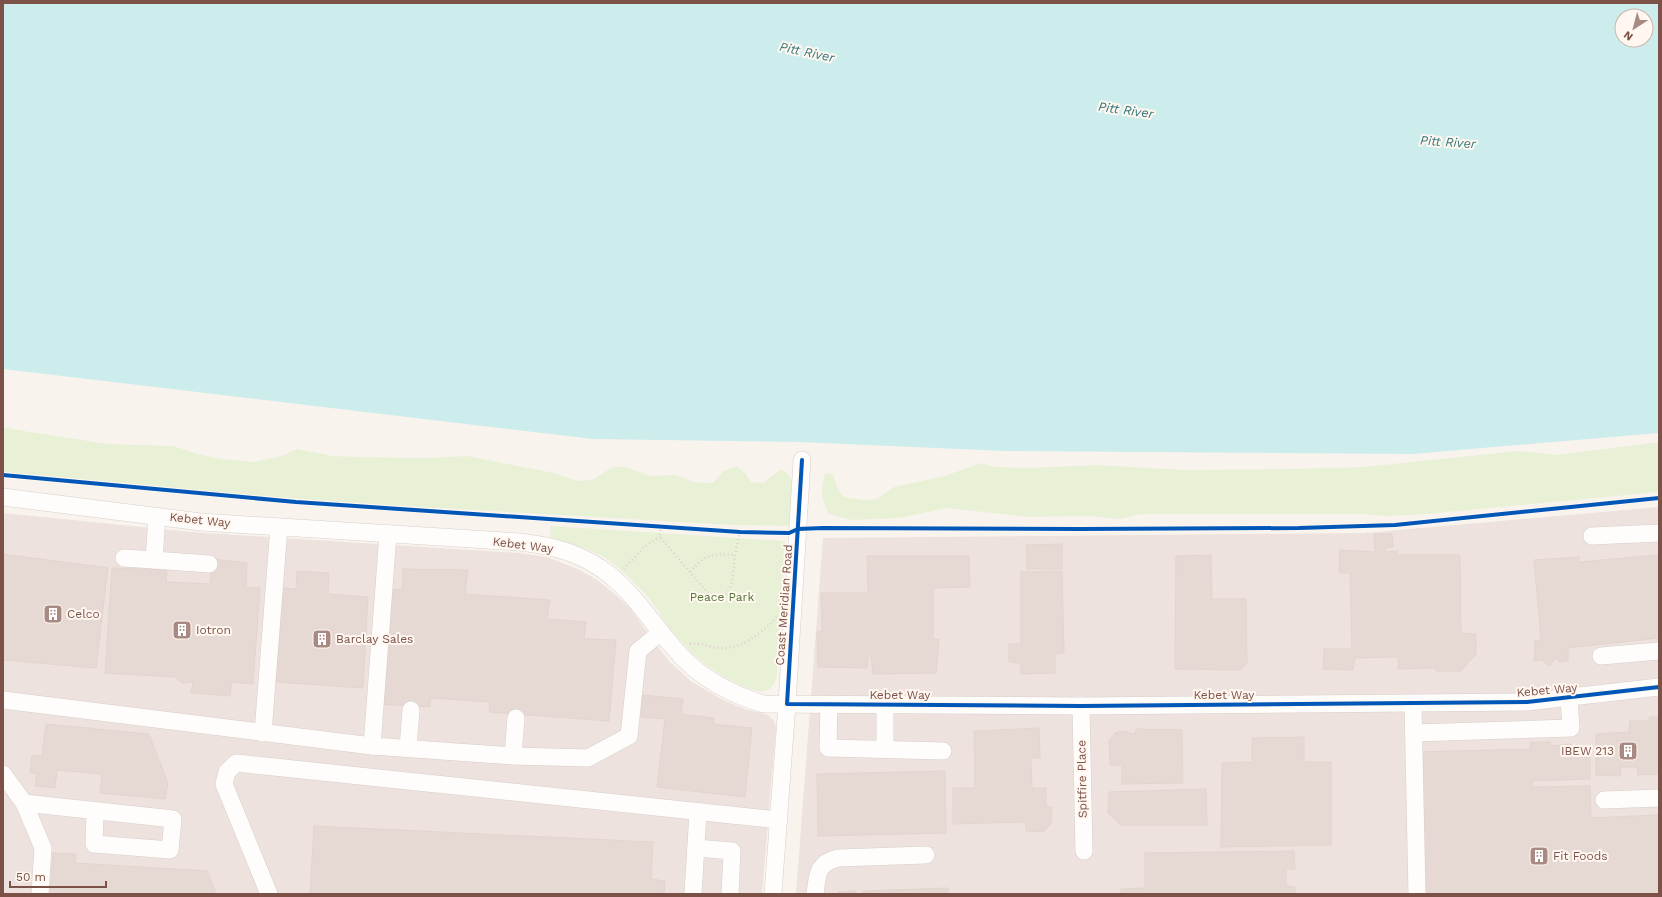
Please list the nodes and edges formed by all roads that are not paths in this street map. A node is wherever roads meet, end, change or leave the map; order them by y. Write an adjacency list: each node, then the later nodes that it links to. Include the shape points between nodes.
1 (802, 460): 18 (street, Coast Meridian Road)
2 (3, 497): 3 (street, Kebet Way)
3 (157, 516): 4 (street, Kebet Way, via 201,522); 9 (street)
4 (279, 527): 6 (street, Kebet Way); 26 (street)
5 (1659, 533): 7 (street)
6 (388, 534): 11 (street, Kebet Way, via 548,546 575,554 614,579); 28 (street)
7 (1592, 536)
8 (124, 558): 9 (street)
9 (154, 560): 10 (street)
10 (209, 564)
11 (661, 632): 18 (street, Kebet Way, via 683,658 702,674 743,698 763,704); 32 (street, via 638,652 629,736 588,758)
12 (1659, 651): 13 (street)
13 (1602, 656)
14 (1659, 687): 15 (street, Kebet Way)
15 (1569, 699): 17 (street, Kebet Way); 25 (street, via 1571,728)
16 (3, 700): 26 (street)
17 (1527, 702): 19 (street, Kebet Way); 25 (street)
18 (787, 704): 20 (street, Kebet Way); 39 (street, Coast Meridian Road)
19 (1413, 704): 22 (street, Kebet Way); 27 (street)
20 (829, 705): 21 (street, Kebet Way); 30 (street, via 828,748)
21 (885, 705): 22 (street, Kebet Way); 30 (street)
22 (1081, 706): 41 (street, Spitfire Place)
23 (411, 710): 29 (street)
24 (516, 718): 32 (street)
25 (1527, 729): 27 (street)
26 (263, 733): 28 (street)
27 (1414, 733): 49 (street)
28 (372, 746): 29 (street)
29 (408, 748): 32 (street)
30 (885, 749): 31 (street)
31 (943, 751)
32 (513, 756)
33 (3, 774): 36 (street)
34 (1659, 798): 35 (street)
35 (1604, 800)
36 (24, 804): 37 (street); 43 (street, via 43,848)
37 (95, 811): 37 (street, via 173,819 170,850 94,844)
38 (698, 812): 39 (street); 40 (street); 44 (street, via 236,763 227,772 224,784)
39 (778, 820): 47 (street, Coast Meridian Road)
40 (696, 848): 45 (street); 46 (street, via 732,852)
41 (1084, 851)
42 (926, 855): 48 (street, via 838,858 828,861 818,871)
43 (40, 894)
44 (269, 894)
45 (693, 894)
46 (730, 894)
47 (773, 894)
48 (815, 894)
49 (1417, 894)

